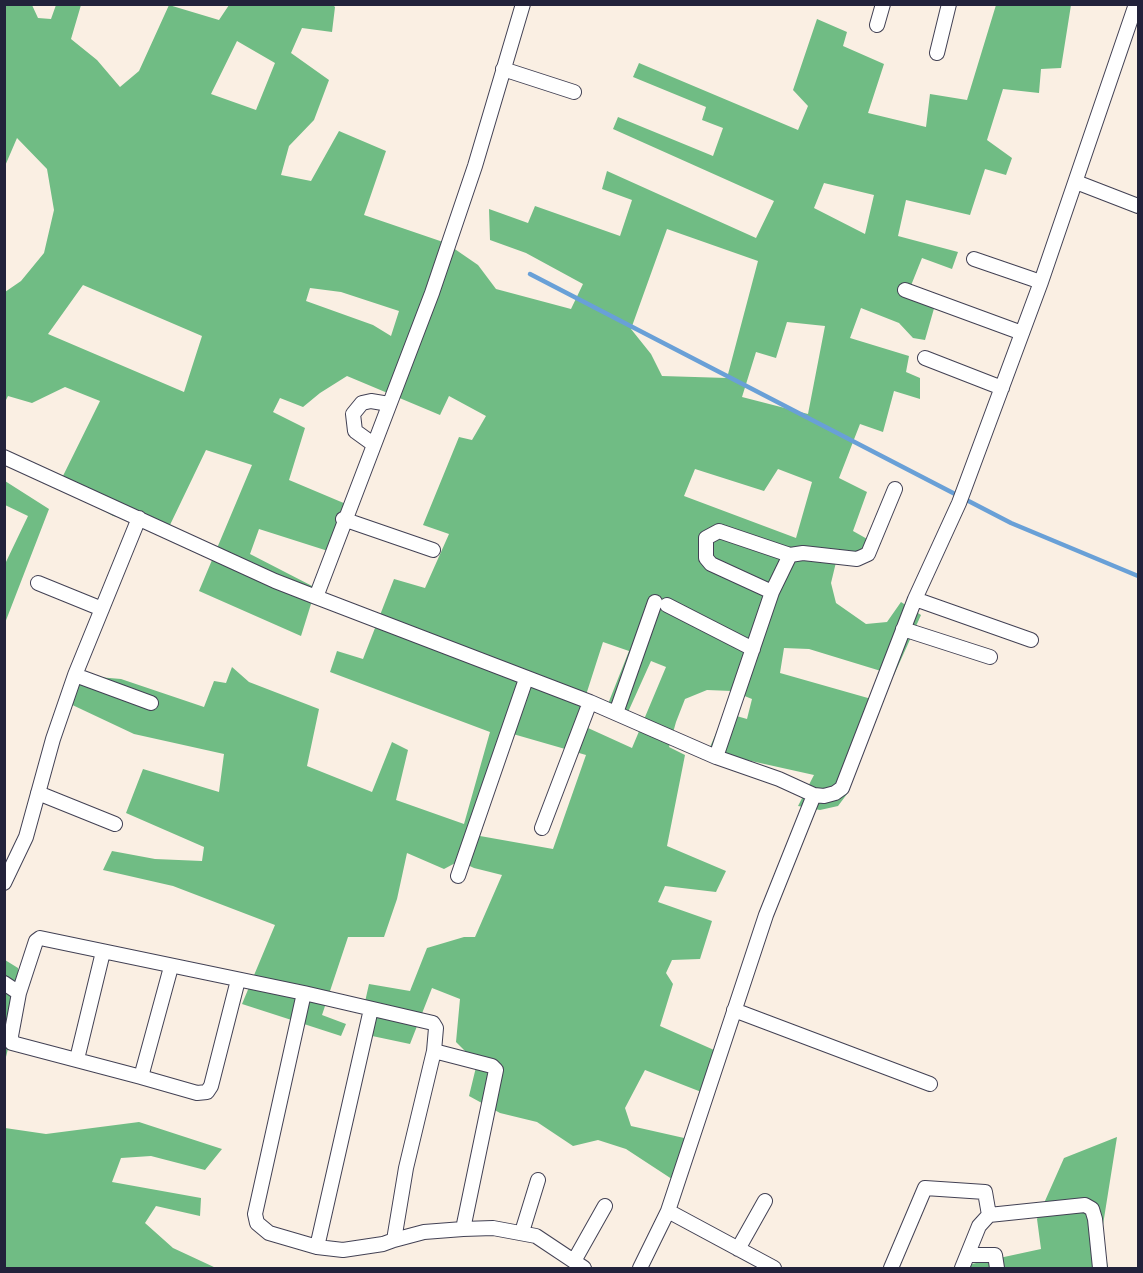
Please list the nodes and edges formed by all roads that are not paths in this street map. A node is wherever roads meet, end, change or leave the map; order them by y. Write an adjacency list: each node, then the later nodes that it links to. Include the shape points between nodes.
1 (883, 4): 5 (street)
2 (949, 4): 6 (street)
3 (1136, 4): 9 (street)
4 (518, 6): 7 (street)
5 (877, 25)
6 (937, 53)
7 (503, 69): 8 (street); 17 (street, via 456,224)
8 (574, 92)
9 (1076, 182): 10 (street); 12 (street)
10 (1138, 206)
11 (974, 259): 12 (street)
12 (1041, 282): 14 (street)
13 (905, 290): 14 (street)
14 (1022, 333): 16 (street)
15 (925, 358): 16 (street)
16 (1002, 388): 28 (street, via 959,502)
17 (389, 404): 18 (street); 18 (street, via 362,403 352,414 356,430)
18 (374, 444): 22 (street)
19 (4, 457): 21 (street)
20 (895, 489): 24 (street, via 868,554 857,559)
21 (139, 518): 27 (street); 29 (street)
22 (343, 519): 23 (street); 27 (street)
23 (433, 550)
24 (790, 555): 26 (street); 26 (street, via 719,531 706,538 706,558 711,564)
25 (38, 583): 29 (street)
26 (772, 592): 32 (street)
27 (316, 597): 35 (street)
28 (915, 599): 30 (street); 31 (street)
29 (102, 609): 34 (street)
30 (903, 629): 33 (street); 41 (street, via 842,788 824,796)
31 (1031, 640)
32 (753, 649): 38 (street, via 661,604); 39 (street)
33 (990, 657)
34 (75, 675): 37 (street); 40 (street)
35 (526, 679): 36 (street); 44 (street)
36 (590, 702): 38 (street); 43 (street)
37 (151, 703)
38 (616, 713): 39 (street)
39 (716, 757): 41 (street)
40 (38, 793): 42 (street); 45 (street, via 26,837)
41 (814, 795): 53 (street)
42 (115, 824)
43 (542, 828)
44 (458, 876)
45 (4, 883)
46 (104, 952): 47 (street); 50 (street, via 40,938); 55 (street)
47 (171, 967): 48 (street); 56 (street)
48 (238, 980): 51 (street); 56 (street, via 207,1092 197,1093)
49 (4, 983): 50 (street)
50 (19, 993): 55 (street, via 12,1043)
51 (303, 993): 52 (street); 66 (street, via 255,1214 261,1229)
52 (371, 1009): 54 (street, via 433,1023); 66 (street)
53 (734, 1010): 57 (street); 61 (street)
54 (434, 1051): 63 (street, via 496,1070); 65 (street, via 406,1168)
55 (78, 1059): 56 (street)
56 (141, 1077)
57 (930, 1084)
58 (538, 1180): 64 (street)
59 (765, 1201): 67 (street)
60 (605, 1206): 69 (street)
61 (668, 1211): 67 (street); 70 (street)
62 (989, 1215): 68 (street, via 979,1226); 72 (street, via 987,1197 980,1190 925,1188); 75 (street, via 1089,1206 1095,1219)
63 (463, 1229): 64 (street); 65 (street, via 424,1232)
64 (522, 1232): 69 (street, via 551,1244)
65 (394, 1240): 66 (street, via 343,1250)
66 (318, 1247)
67 (738, 1249): 71 (street)
68 (968, 1254): 73 (street); 74 (street, via 995,1255)
69 (579, 1265)
70 (640, 1269)
71 (774, 1269)
72 (891, 1269)
73 (962, 1269)
74 (997, 1269)
75 (1100, 1269)

